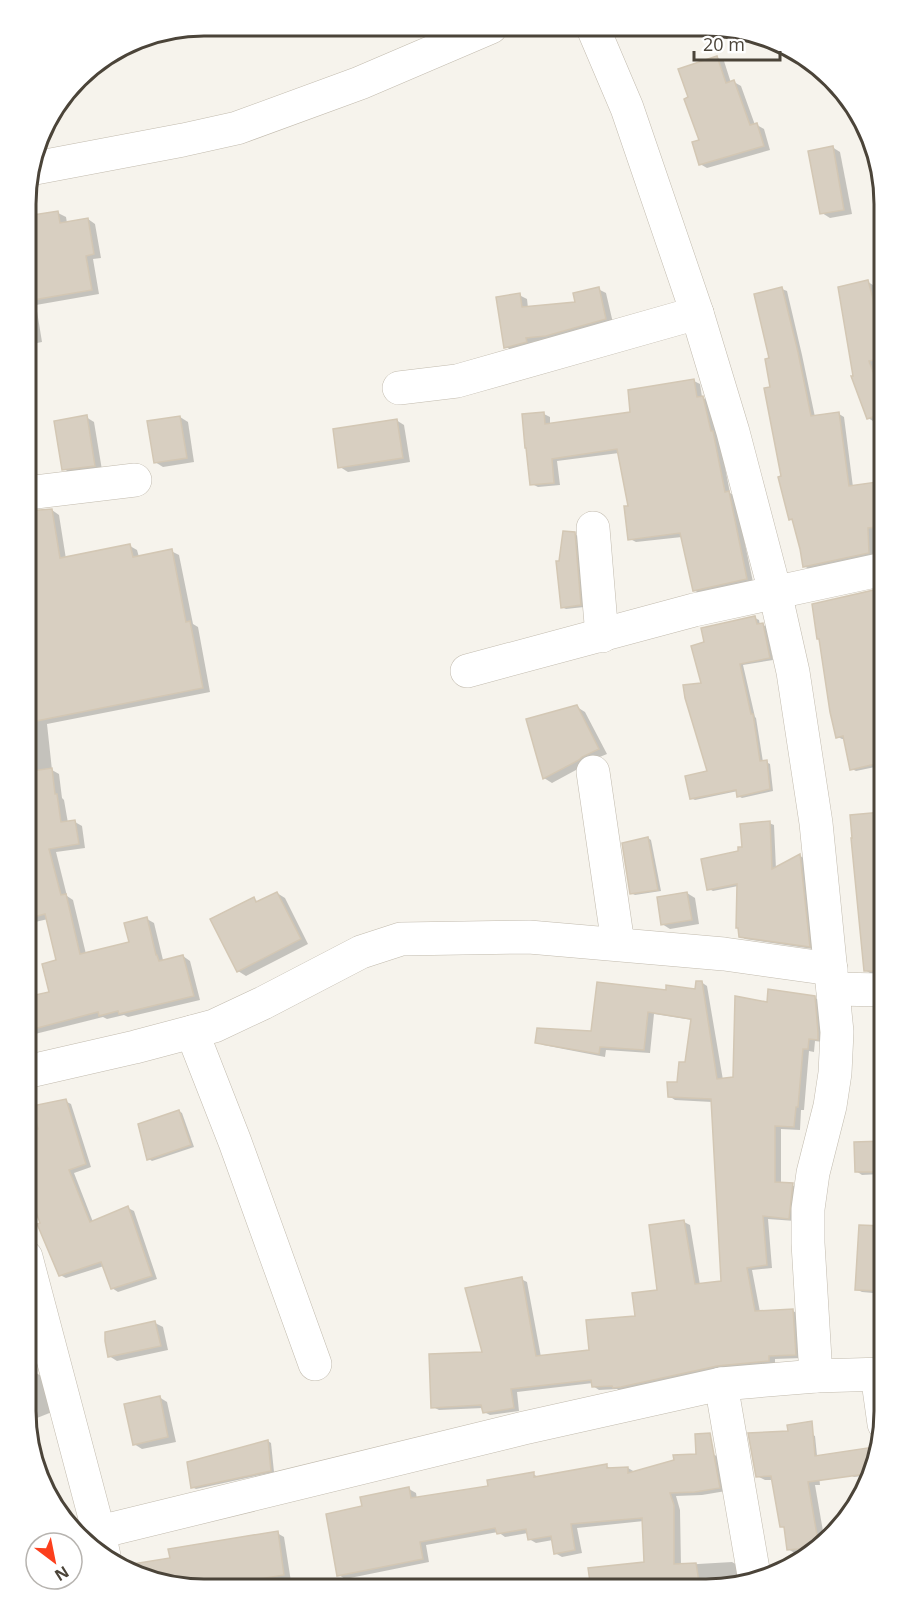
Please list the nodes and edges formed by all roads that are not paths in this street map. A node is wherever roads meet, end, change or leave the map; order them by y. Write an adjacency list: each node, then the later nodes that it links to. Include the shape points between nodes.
1 (469, 36): 3 (street, via 360,83 237,128)
2 (596, 36): 4 (street, via 627,108)
3 (40, 167)
4 (697, 313): 5 (street, via 457,381); 10 (street)
5 (399, 388)
6 (135, 480): 7 (street)
7 (36, 492)
8 (593, 528): 11 (street)
9 (874, 578): 10 (street)
10 (775, 592): 11 (street); 15 (street, via 793,672 815,812)
11 (602, 636): 12 (street)
12 (467, 671)
13 (593, 772): 14 (street)
14 (618, 944): 15 (street, via 724,954); 17 (street, via 529,938 401,939 361,952 263,1003)
15 (832, 979): 16 (street); 22 (street, via 837,1032 835,1073 808,1209)
16 (874, 988)
17 (192, 1032): 18 (street); 20 (street)
18 (36, 1070)
19 (36, 1298): 24 (street)
20 (315, 1364)
21 (874, 1374): 22 (street)
22 (816, 1376): 23 (street)
23 (722, 1384): 25 (street, via 524,1428); 26 (street)
24 (94, 1537)
25 (98, 1541)
26 (753, 1572)

